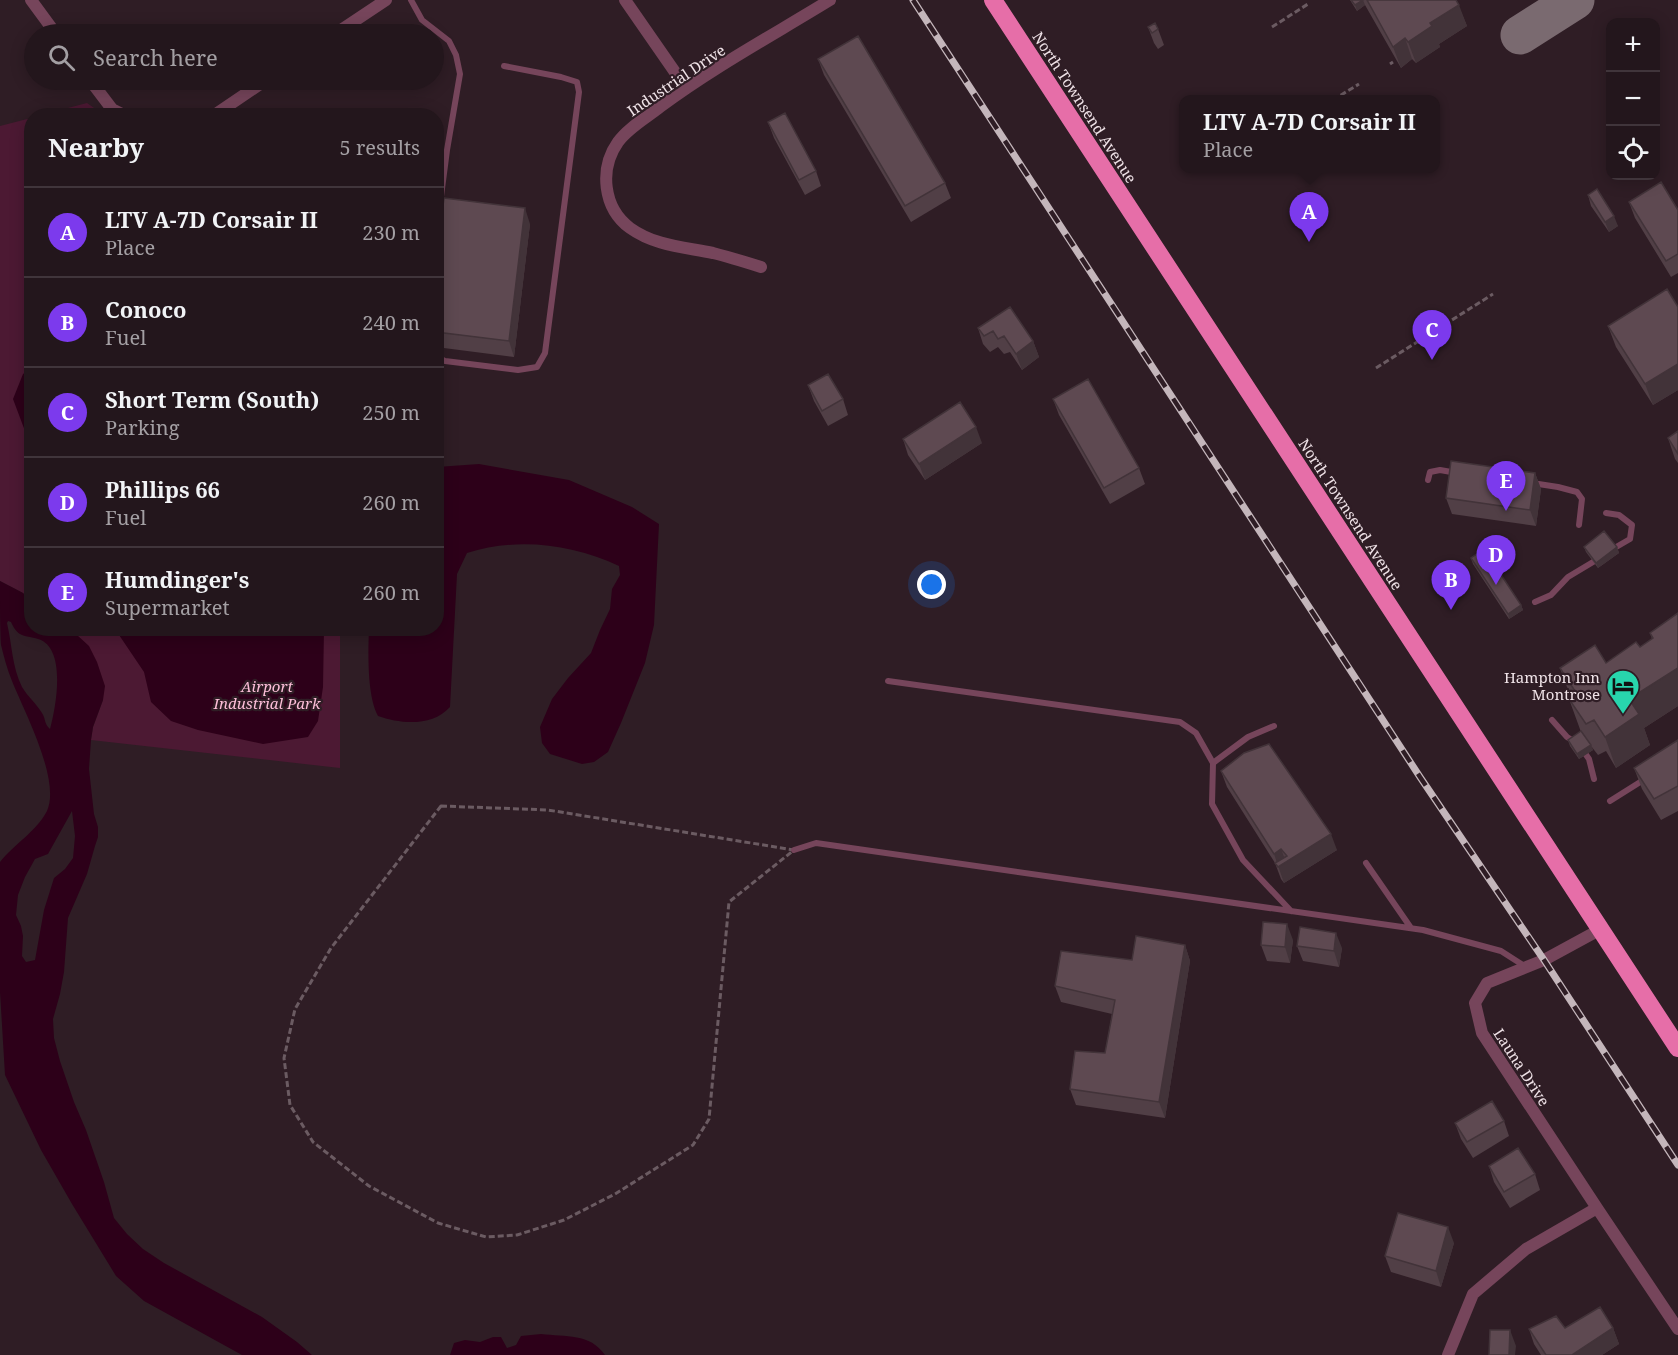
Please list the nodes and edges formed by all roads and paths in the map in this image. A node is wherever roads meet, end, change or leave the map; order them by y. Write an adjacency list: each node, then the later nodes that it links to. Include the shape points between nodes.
1 (31, 0): 8 (street)
2 (386, 0): 9 (street)
3 (411, 0): 10 (lane)
4 (625, 0): 15 (street)
5 (830, 0): 15 (street, Industrial Drive)
6 (993, 0): 43 (highway, North Townsend Avenue)
7 (1308, 4): 11 (path)
8 (49, 24)
9 (350, 24)
10 (427, 24)
11 (1272, 27)
12 (444, 37): 21 (lane, via 456,55 460,74)
13 (504, 66): 24 (lane, via 577,82 579,92 545,353 537,368 518,370)
14 (1359, 84): 18 (path)
15 (686, 88): 22 (street, Industrial Drive, via 618,141 606,174 611,204 631,228 662,244)
16 (98, 90): 19 (street)
17 (251, 90): 20 (street)
18 (1340, 95)
19 (111, 108)
20 (225, 108)
21 (444, 173)
22 (761, 267)
23 (1493, 294): 25 (path)
24 (444, 360)
25 (1376, 368)
26 (1464, 474): 27 (lane, via 1440,470 1430,472)
27 (1428, 480)
28 (1523, 482): 30 (lane, via 1577,492 1582,499)
29 (1606, 513): 31 (lane, via 1619,515 1632,525 1630,539 1568,577 1551,595)
30 (1579, 525)
31 (1535, 602)
32 (888, 681): 35 (lane, via 1180,722 1196,733)
33 (1552, 720): 37 (lane, via 1589,759)
34 (1274, 726): 35 (lane, via 1248,737)
35 (1213, 764): 41 (lane, via 1212,804 1243,860)
36 (1649, 777): 38 (lane)
37 (1594, 778)
38 (1611, 801)
39 (794, 850): 39 (path, via 729,902 709,1119 693,1144 615,1194 564,1220 517,1235 486,1237 438,1223 369,1186 313,1142 290,1105 284,1058 295,1009 331,948 441,806 548,810); 41 (lane, via 816,843)
40 (1366, 863): 42 (lane)
41 (1292, 911): 42 (lane)
42 (1411, 928): 44 (lane, via 1501,951)
43 (1601, 929): 44 (street, Launa Drive); 45 (highway, North Townsend Avenue)
44 (1526, 967): 46 (street, Launa Drive, via 1487,983 1475,1003 1482,1033)
45 (1678, 1048)
46 (1597, 1208): 47 (street, Launa Drive); 48 (street, via 1526,1249 1473,1294)
47 (1678, 1329)
48 (1448, 1355)

